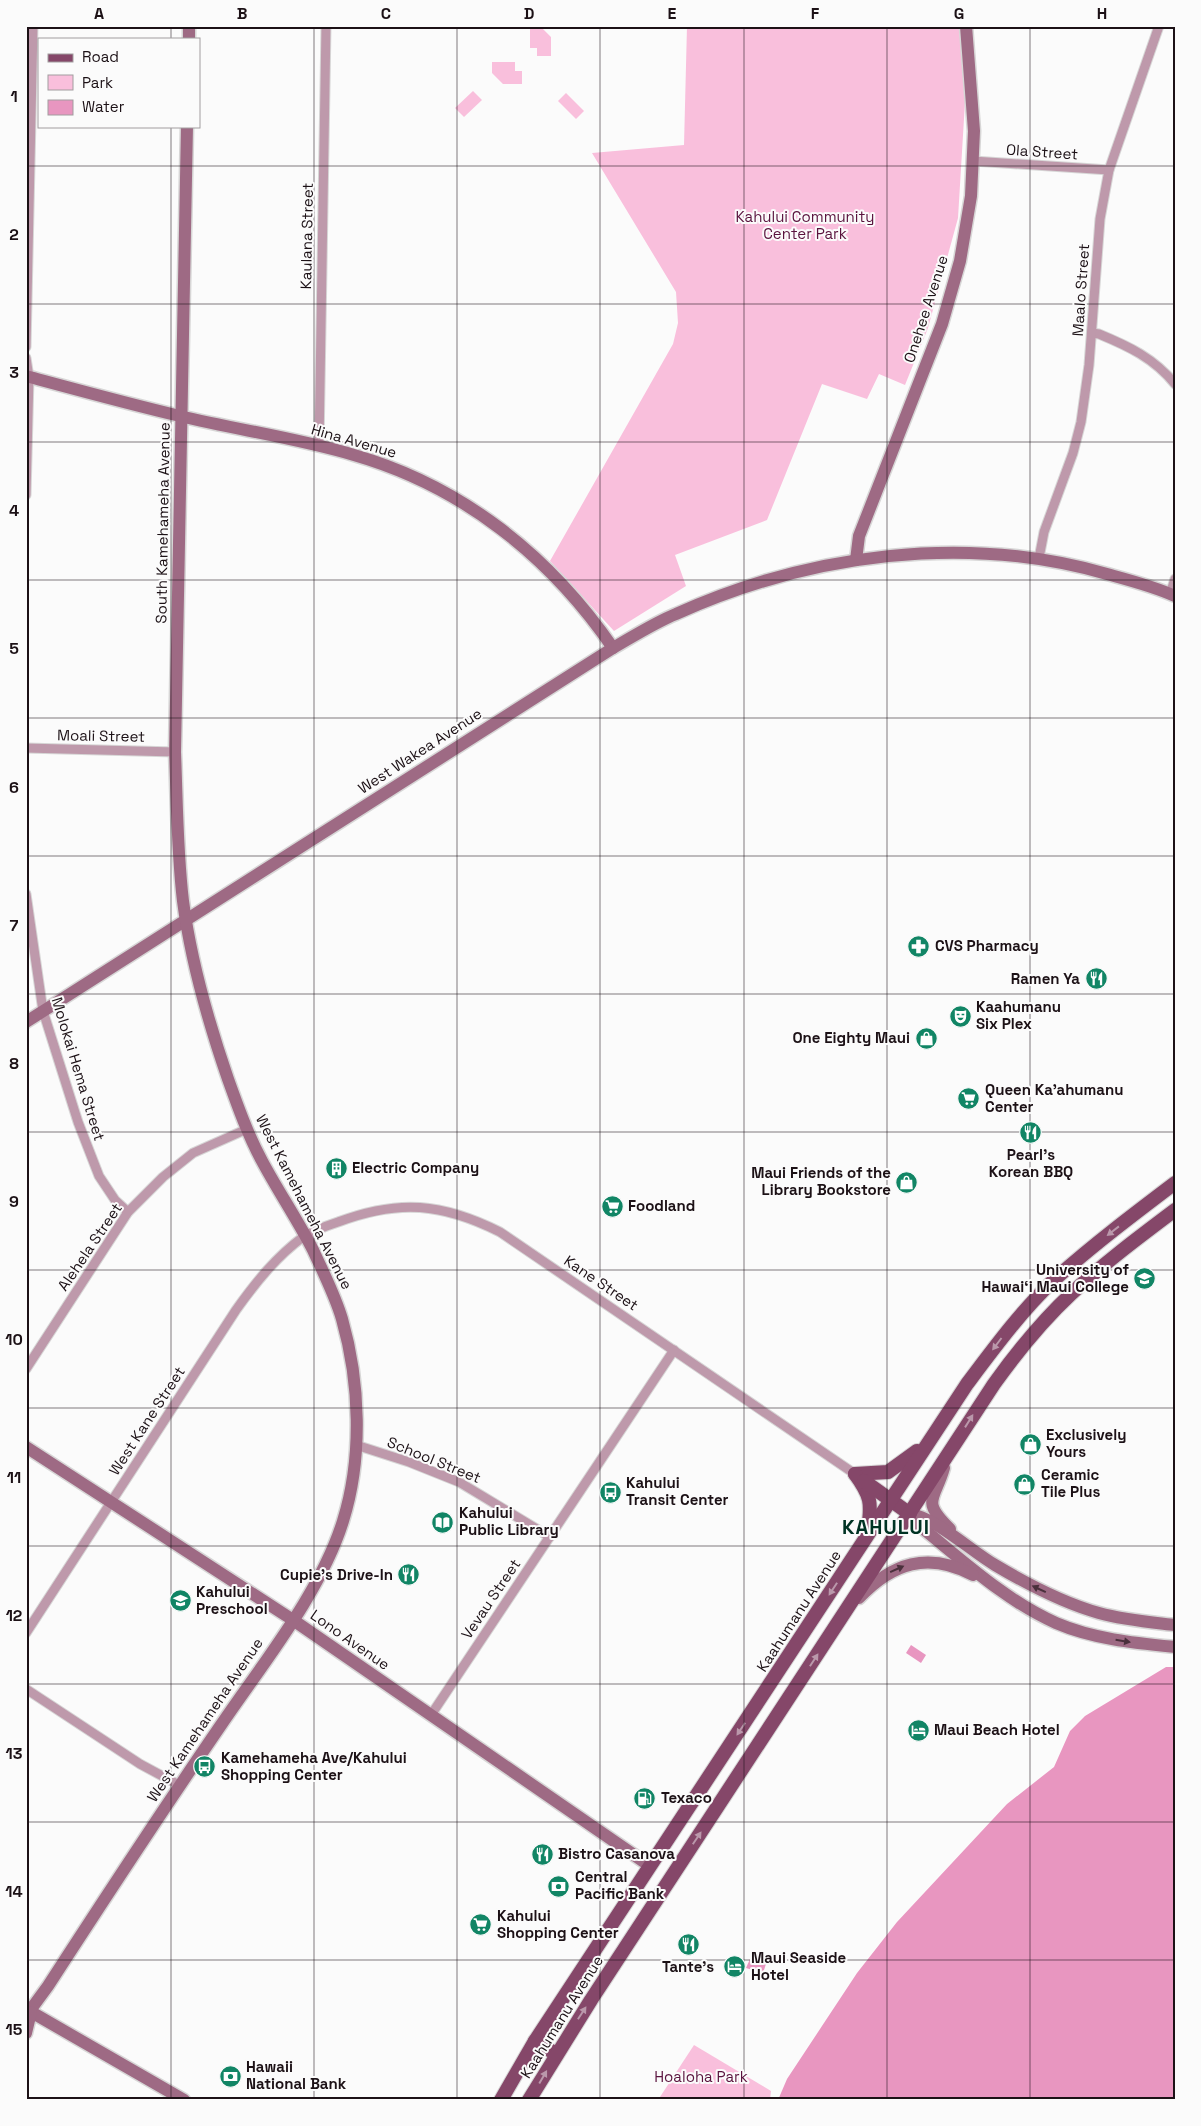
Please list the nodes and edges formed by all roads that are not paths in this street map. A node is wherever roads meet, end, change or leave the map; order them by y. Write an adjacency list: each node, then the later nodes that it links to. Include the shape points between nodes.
1 (33, 26): 9 (street)
2 (326, 26): 14 (street, Kaulana Street)
3 (966, 26): 6 (street, Onehee Avenue, via 974,131)
4 (1159, 26): 7 (street, Maalo Street)
5 (187, 128): 13 (street, South Kamehameha Avenue)
6 (973, 161): 7 (street, Ola Street); 17 (street, Onehee Avenue, via 971,196 960,261 942,324 859,536)
7 (1109, 170): 8 (street, Maalo Street, via 1100,219)
8 (1092, 332): 12 (street, via 1144,354); 16 (street, Maalo Street, via 1081,422 1044,532)
9 (26, 347)
10 (26, 358): 11 (street)
11 (28, 377): 13 (street, Hina Avenue); 15 (street)
12 (1175, 384)
13 (181, 416): 14 (street, Hina Avenue); 22 (street, South Kamehameha Avenue)
14 (319, 446): 20 (street, Hina Avenue, via 355,455 417,478 478,512 524,546 564,585)
15 (26, 495)
16 (1039, 558): 17 (street, West Wakea Avenue, via 916,553); 19 (street, West Wakea Avenue, via 1086,568)
17 (856, 560): 20 (street, West Wakea Avenue, via 790,573 734,591 676,613)
18 (1175, 579): 19 (street)
19 (1172, 595)
20 (613, 648): 24 (street, West Wakea Avenue)
21 (26, 748): 22 (street, Moali Street)
22 (176, 752): 24 (street, South Kamehameha Avenue, via 178,846)
23 (26, 894): 25 (street, Molokai Hema Street)
24 (187, 919): 25 (street, West Wakea Avenue); 27 (street, West Kamehameha Avenue, via 197,977)
25 (43, 1010): 26 (street, West Wakea Avenue); 30 (street, Molokai Hema Street, via 78,1122 99,1176 115,1200)
26 (26, 1022)
27 (247, 1129): 30 (street, Alehela Street, via 193,1154 163,1177); 31 (street, West Kamehameha Avenue)
28 (1175, 1183): 34 (main road, Kaahumanu Avenue, one-way to 34, via 1055,1280 1007,1330)
29 (1175, 1210): 37 (main road, Kaahumanu Avenue, one-way to 29, via 1024,1344 1070,1295)
30 (128, 1212): 33 (street, Alehela Street)
31 (305, 1236): 32 (street, Kane Street, via 362,1212 384,1207 415,1206 459,1214 514,1240); 35 (street, West Kamehameha Avenue, via 342,1317 354,1382); 40 (street, West Kane Street, via 275,1260 246,1296)
32 (674, 1350): 38 (street, Kane Street); 42 (street, Vevau Street)
33 (26, 1369)
34 (928, 1442): 38 (main road, via 888,1472); 39 (main road, Kaahumanu Avenue)
35 (356, 1445): 42 (street, School Street, via 459,1482); 48 (street, West Kamehameha Avenue, via 352,1488 342,1525 329,1557)
36 (26, 1447): 40 (street, Lono Avenue)
37 (945, 1460): 41 (main road, Kaahumanu Avenue); 44 (street, via 933,1492 932,1506 939,1518)
38 (855, 1474): 39 (main road); 43 (main road, via 871,1502)
39 (890, 1500): 41 (main road); 43 (main road, Kaahumanu Avenue)
40 (111, 1502): 48 (street, Lono Avenue); 51 (street, West Kane Street)
41 (910, 1514): 44 (street, via 925,1518); 45 (street, via 911,1519); 47 (main road, Kaahumanu Avenue)
42 (550, 1537): 56 (street, Vevau Street)
43 (866, 1538): 53 (main road, Kaahumanu Avenue, one-way to 53)
44 (972, 1549): 46 (street, one-way to 44, via 1037,1588)
45 (1004, 1592): 47 (street, one-way to 45, via 881,1578 918,1562 958,1567); 50 (street, via 1029,1609)
46 (1084, 1608): 49 (street, via 1126,1619); 50 (street)
47 (847, 1611): 55 (main road, Kaahumanu Avenue, one-way to 47)
48 (293, 1620): 56 (street, Lono Avenue); 57 (street, West Kamehameha Avenue)
49 (1175, 1625)
50 (1076, 1630): 52 (street, one-way to 52, via 1119,1641)
51 (26, 1633)
52 (1175, 1647)
53 (768, 1688): 55 (main road); 58 (main road, Kaahumanu Avenue, one-way to 58)
54 (26, 1689): 57 (street, via 140,1764)
55 (787, 1701): 59 (main road, Kaahumanu Avenue, one-way to 55)
56 (431, 1715): 58 (street, Lono Avenue)
57 (179, 1785): 60 (street, West Kamehameha Avenue)
58 (650, 1866): 59 (main road); 62 (main road, Kaahumanu Avenue)
59 (670, 1878): 63 (main road, Kaahumanu Avenue, one-way to 59)
60 (28, 2012): 61 (street, West Kamehameha Avenue); 64 (street)
61 (26, 2033)
62 (535, 2040): 63 (main road); 65 (main road, Kaahumanu Avenue)
63 (556, 2054): 66 (main road, Kaahumanu Avenue, one-way to 63)
64 (184, 2100)
65 (501, 2100)
66 (529, 2100)

